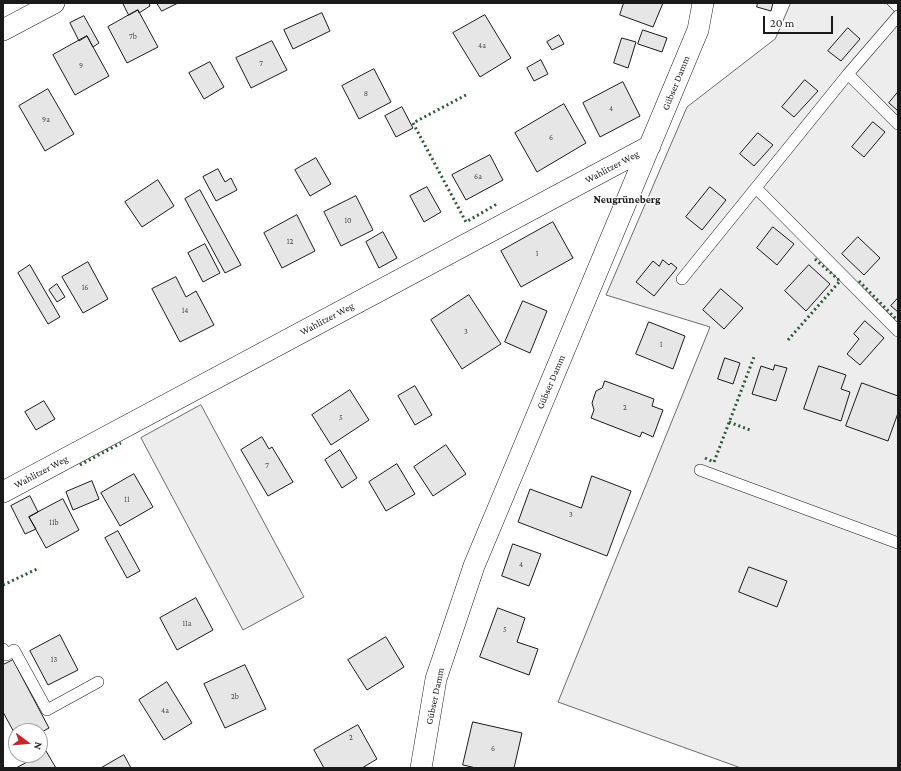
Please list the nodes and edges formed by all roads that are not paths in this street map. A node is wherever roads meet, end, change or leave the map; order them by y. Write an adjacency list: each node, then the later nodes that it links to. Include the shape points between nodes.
1 (54, 3): 4 (street)
2 (703, 3): 7 (street, Gübser Damm, via 698,30)
3 (898, 16): 5 (lane)
4 (3, 30)
5 (848, 74): 6 (lane); 8 (lane)
6 (898, 124)
7 (650, 146): 12 (street, Wahlitzer Weg); 16 (street, Gübser Damm, via 474,566 436,679)
8 (756, 188): 9 (lane); 10 (lane)
9 (682, 279)
10 (898, 331)
11 (700, 470): 13 (lane)
12 (3, 492)
13 (898, 543)
14 (3, 649): 15 (lane, via 6,655 14,650 47,710)
15 (98, 682)
16 (421, 768)

